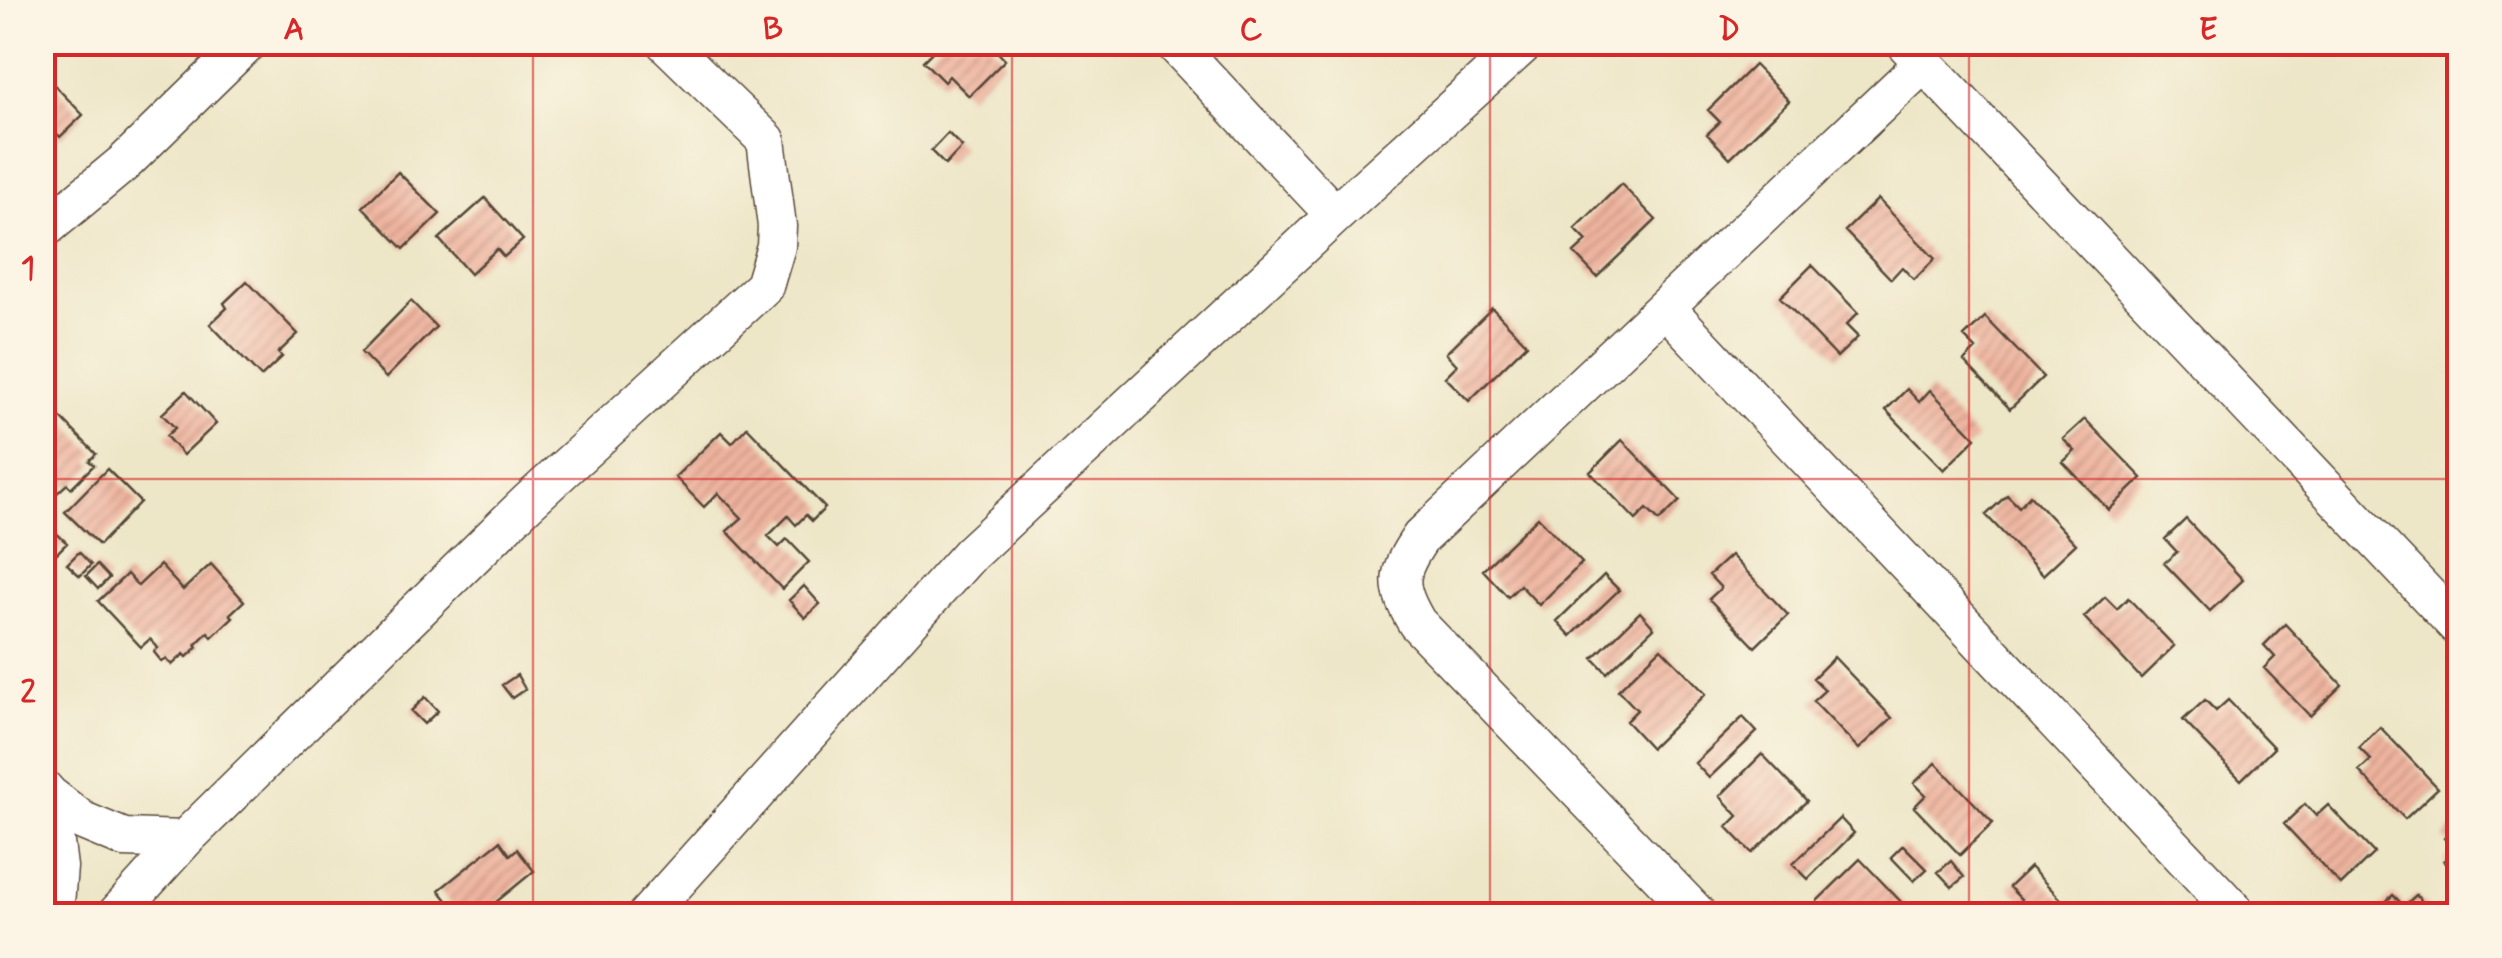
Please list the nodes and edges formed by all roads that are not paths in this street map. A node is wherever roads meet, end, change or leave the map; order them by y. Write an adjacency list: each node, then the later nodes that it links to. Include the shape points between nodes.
1 (248, 42): 7 (street)
2 (665, 42): 11 (street, via 766,140 777,226 764,286 528,503)
3 (1173, 42): 6 (street)
4 (1526, 42): 6 (street)
5 (1914, 53): 8 (street); 9 (street)
6 (1335, 215): 14 (street, via 970,554)
7 (42, 232)
8 (1665, 307): 15 (street, via 1421,537 1403,563 1402,597 1417,623); 16 (street)
9 (2460, 629)
10 (46, 791): 11 (street, via 83,821 124,838); 12 (street, via 58,867)
11 (184, 840): 13 (street)
12 (54, 916)
13 (115, 916)
14 (646, 916)
15 (1698, 916)
16 (2239, 916)

